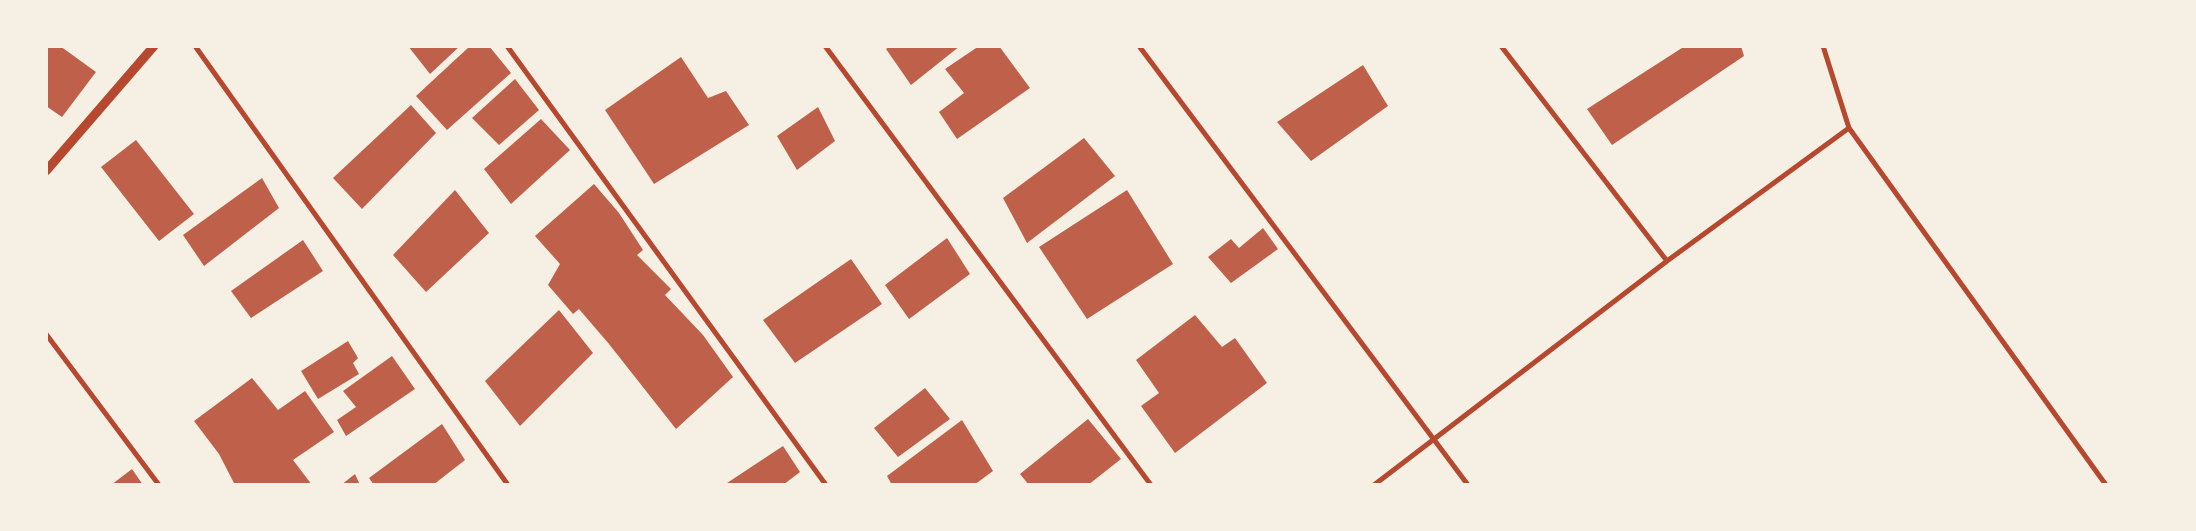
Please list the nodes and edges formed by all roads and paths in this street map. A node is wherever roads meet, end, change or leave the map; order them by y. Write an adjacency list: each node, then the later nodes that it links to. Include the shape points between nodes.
1 (154, 46): 9 (street)
2 (195, 46): 14 (street)
3 (507, 46): 15 (street)
4 (825, 46): 16 (street)
5 (1139, 46): 12 (street)
6 (1501, 46): 10 (street)
7 (1823, 46): 8 (street)
8 (1849, 128): 10 (street); 19 (street)
9 (46, 172)
10 (1667, 260): 12 (street)
11 (46, 334): 13 (street)
12 (1433, 439): 17 (street); 18 (street)
13 (159, 485)
14 (508, 485)
15 (826, 485)
16 (1151, 485)
17 (1374, 485)
18 (1468, 485)
19 (2106, 485)

